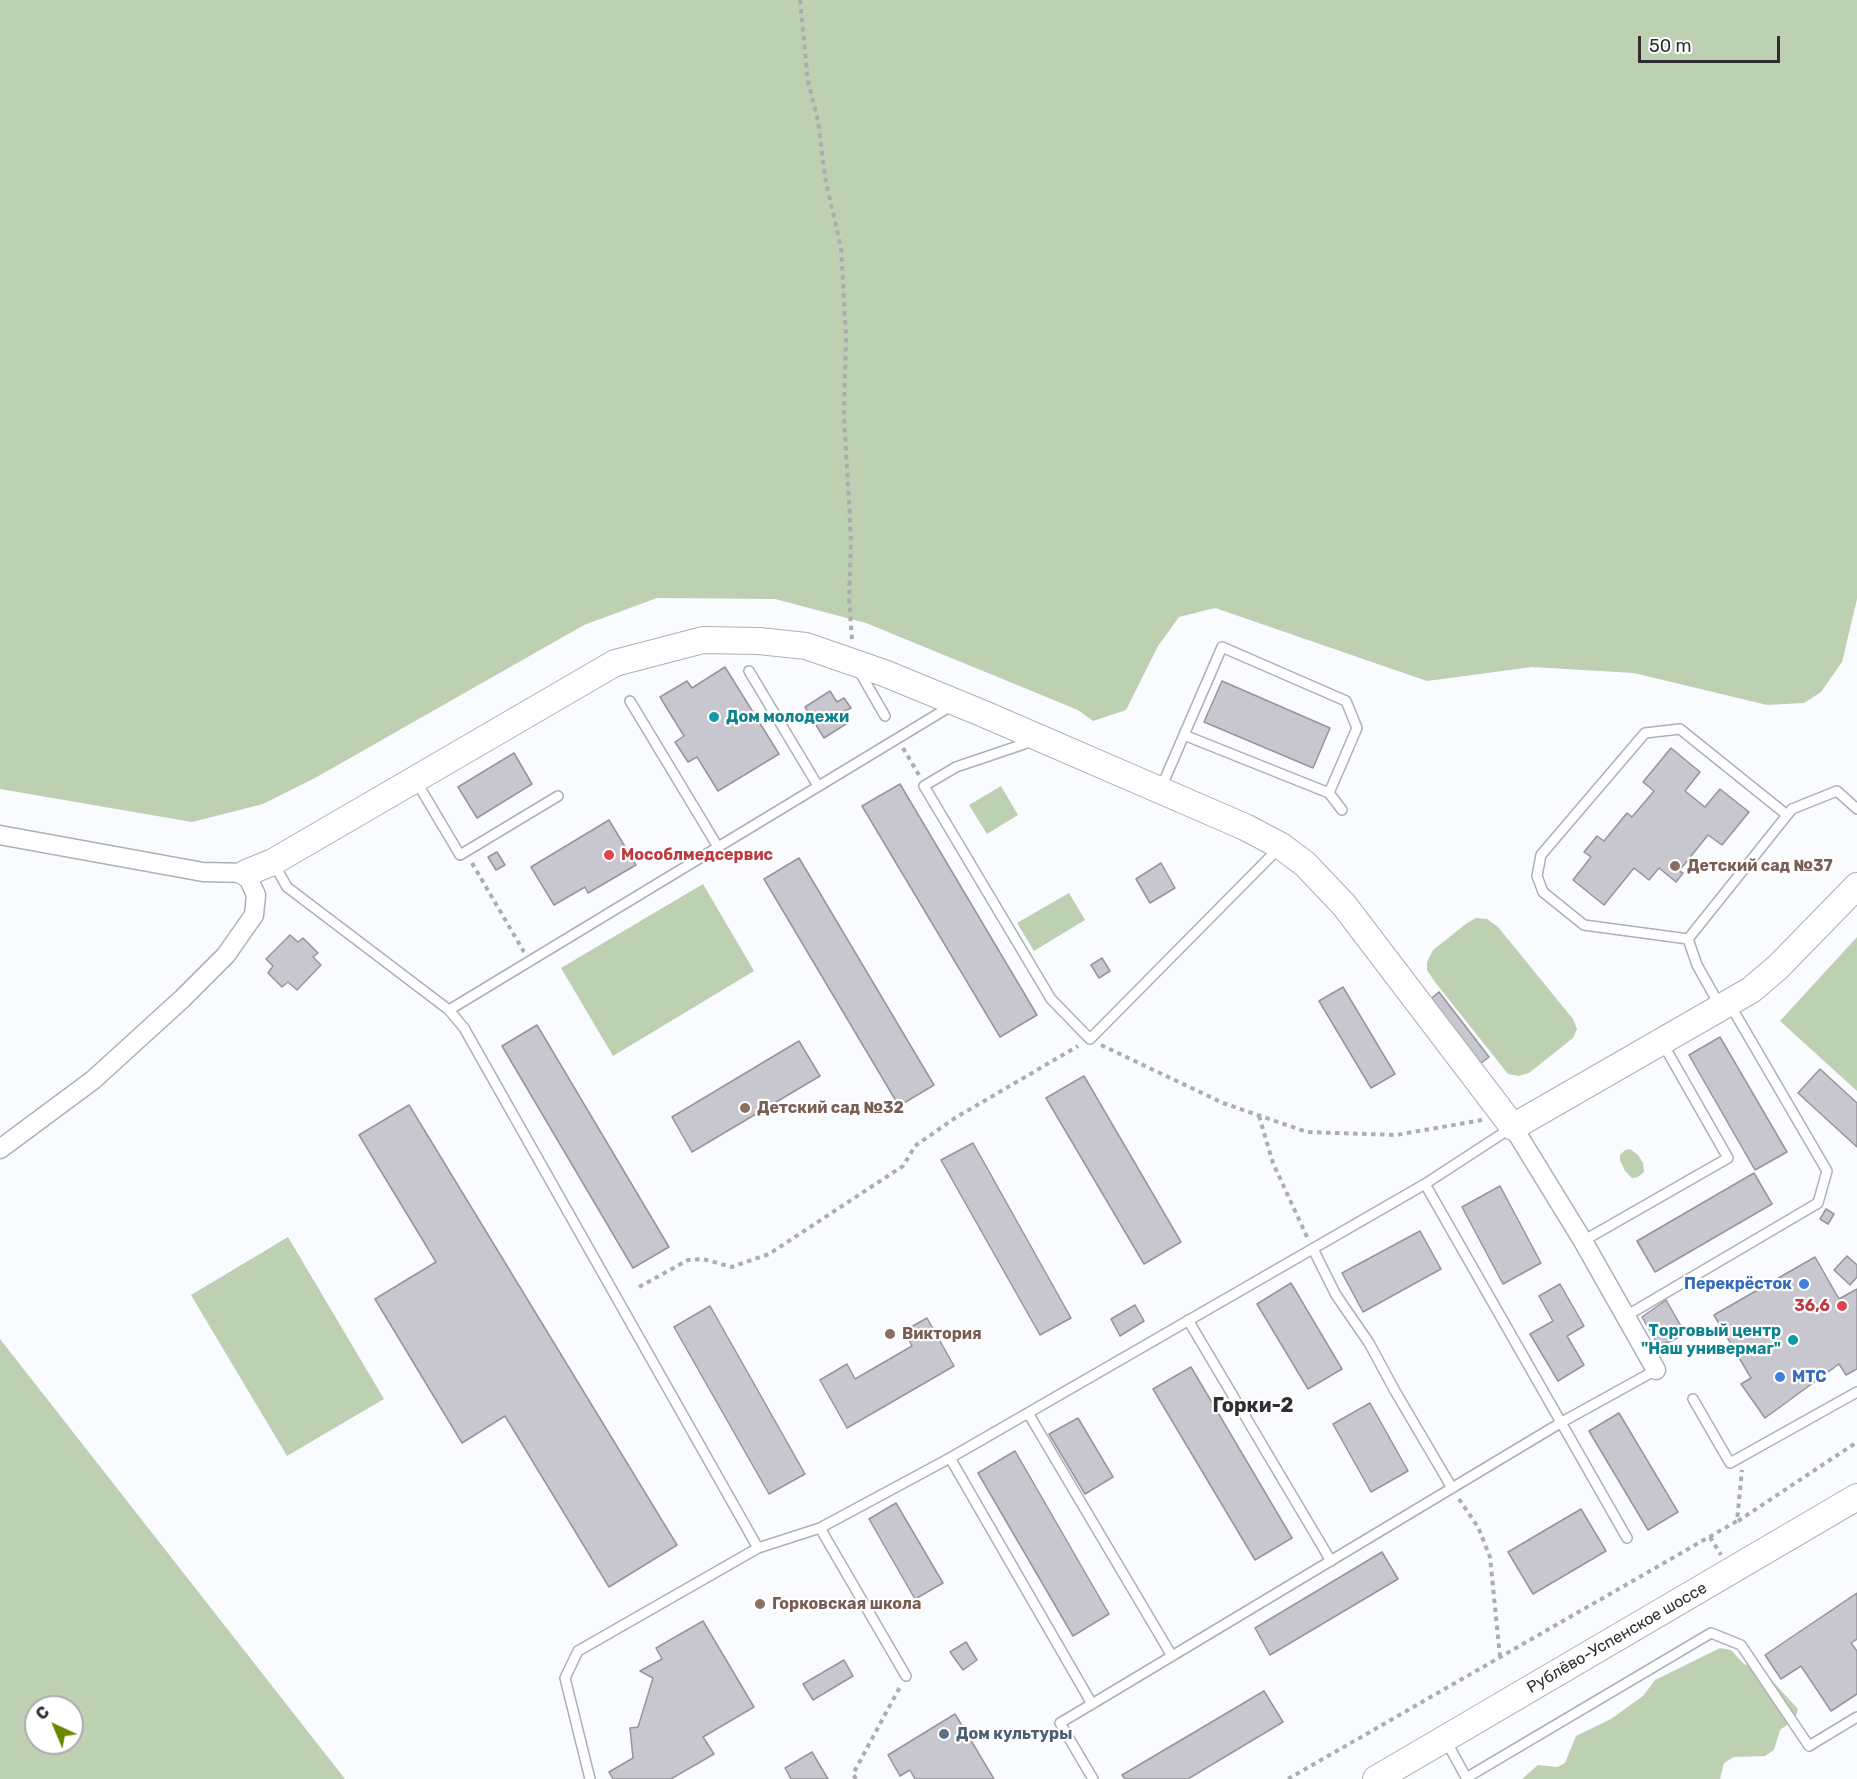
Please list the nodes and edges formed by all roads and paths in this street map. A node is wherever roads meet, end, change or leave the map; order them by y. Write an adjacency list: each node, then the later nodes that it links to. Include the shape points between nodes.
1 (800, 0): 2 (path, via 808,81 841,247 851,539 849,599)
2 (854, 662): 5 (street); 6 (lane); 9 (street, via 806,646 702,640 615,663)
3 (749, 672): 10 (lane)
4 (630, 701): 19 (lane)
5 (956, 703): 8 (street); 10 (lane)
6 (885, 716)
7 (1184, 735): 11 (lane); 12 (lane); 12 (lane, via 1222,647 1346,701 1357,728)
8 (1041, 739): 11 (street); 28 (lane, via 956,767 924,786 1051,999)
9 (415, 779): 20 (lane, via 460,855); 21 (street)
10 (818, 786): 19 (lane)
11 (1160, 790): 18 (street)
12 (1329, 794): 15 (lane)
13 (558, 796): 20 (lane)
14 (1857, 809): 16 (lane, via 1837,791 1792,809)
15 (1342, 810)
16 (1787, 815): 24 (lane); 24 (lane, via 1680,729 1645,733 1541,855 1537,876 1543,892 1584,925)
17 (0, 835): 22 (street, via 203,872)
18 (1281, 846): 28 (lane); 31 (street, via 1305,864 1344,906)
19 (718, 847): 25 (lane)
20 (465, 852): 25 (path)
21 (273, 862): 22 (street); 27 (lane, via 287,887)
22 (246, 873): 32 (street, via 256,895 254,915 226,955 93,1080)
23 (1857, 886): 26 (street, via 1778,967)
24 (1688, 939): 26 (lane, via 1697,965)
25 (530, 961): 27 (lane)
26 (1725, 1006): 29 (street); 37 (lane, via 1827,1171 1818,1203)
27 (449, 1010): 53 (lane, via 470,1038)
28 (1090, 1039): 30 (path, via 1224,1104); 36 (path, via 955,1118 915,1146 903,1166 769,1254 732,1267 703,1259 688,1260)
29 (1662, 1042): 31 (street); 34 (lane, via 1728,1158)
30 (1259, 1115): 31 (path, via 1307,1132 1396,1135); 35 (path, via 1273,1163)
31 (1507, 1119): 33 (lane); 34 (street)
32 (0, 1149)
33 (1425, 1184): 35 (lane); 43 (lane)
34 (1583, 1241): 37 (street)
35 (1313, 1249): 38 (lane); 47 (lane, via 1336,1295 1369,1343)
36 (639, 1287)
37 (1626, 1316): 39 (street)
38 (1188, 1320): 42 (lane); 54 (lane)
39 (1656, 1370): 43 (lane)
40 (1857, 1392): 45 (lane)
41 (1693, 1399): 45 (lane, via 1730,1463)
42 (1028, 1413): 46 (lane); 56 (lane)
43 (1562, 1422): 47 (lane); 52 (lane)
44 (1857, 1442): 49 (path)
45 (1744, 1455): 49 (path)
46 (950, 1458): 50 (lane); 59 (lane)
47 (1452, 1488): 54 (lane); 57 (path, via 1478,1527 1490,1557)
48 (1857, 1497): 61 (street, Рублёво-Успенское шоссе)
49 (1737, 1521): 51 (path)
50 (820, 1528): 53 (lane); 58 (lane)
51 (1710, 1537): 55 (path); 57 (path)
52 (1627, 1538)
53 (758, 1548): 63 (lane, via 578,1651 565,1678)
54 (1331, 1561): 56 (lane)
55 (1726, 1563)
56 (1172, 1656): 59 (lane)
57 (1500, 1657): 66 (path)
58 (906, 1676): 64 (path, via 853,1774)
59 (1092, 1704): 65 (lane, via 1060,1723)
60 (1857, 1717): 62 (lane, via 1809,1746 1741,1645 1711,1633)
61 (1445, 1739): 62 (lane); 67 (street, Рублёво-Успенское шоссе)
62 (1466, 1778)
63 (590, 1779)
64 (856, 1779)
65 (1094, 1779)
66 (1288, 1779)
67 (1376, 1779)

